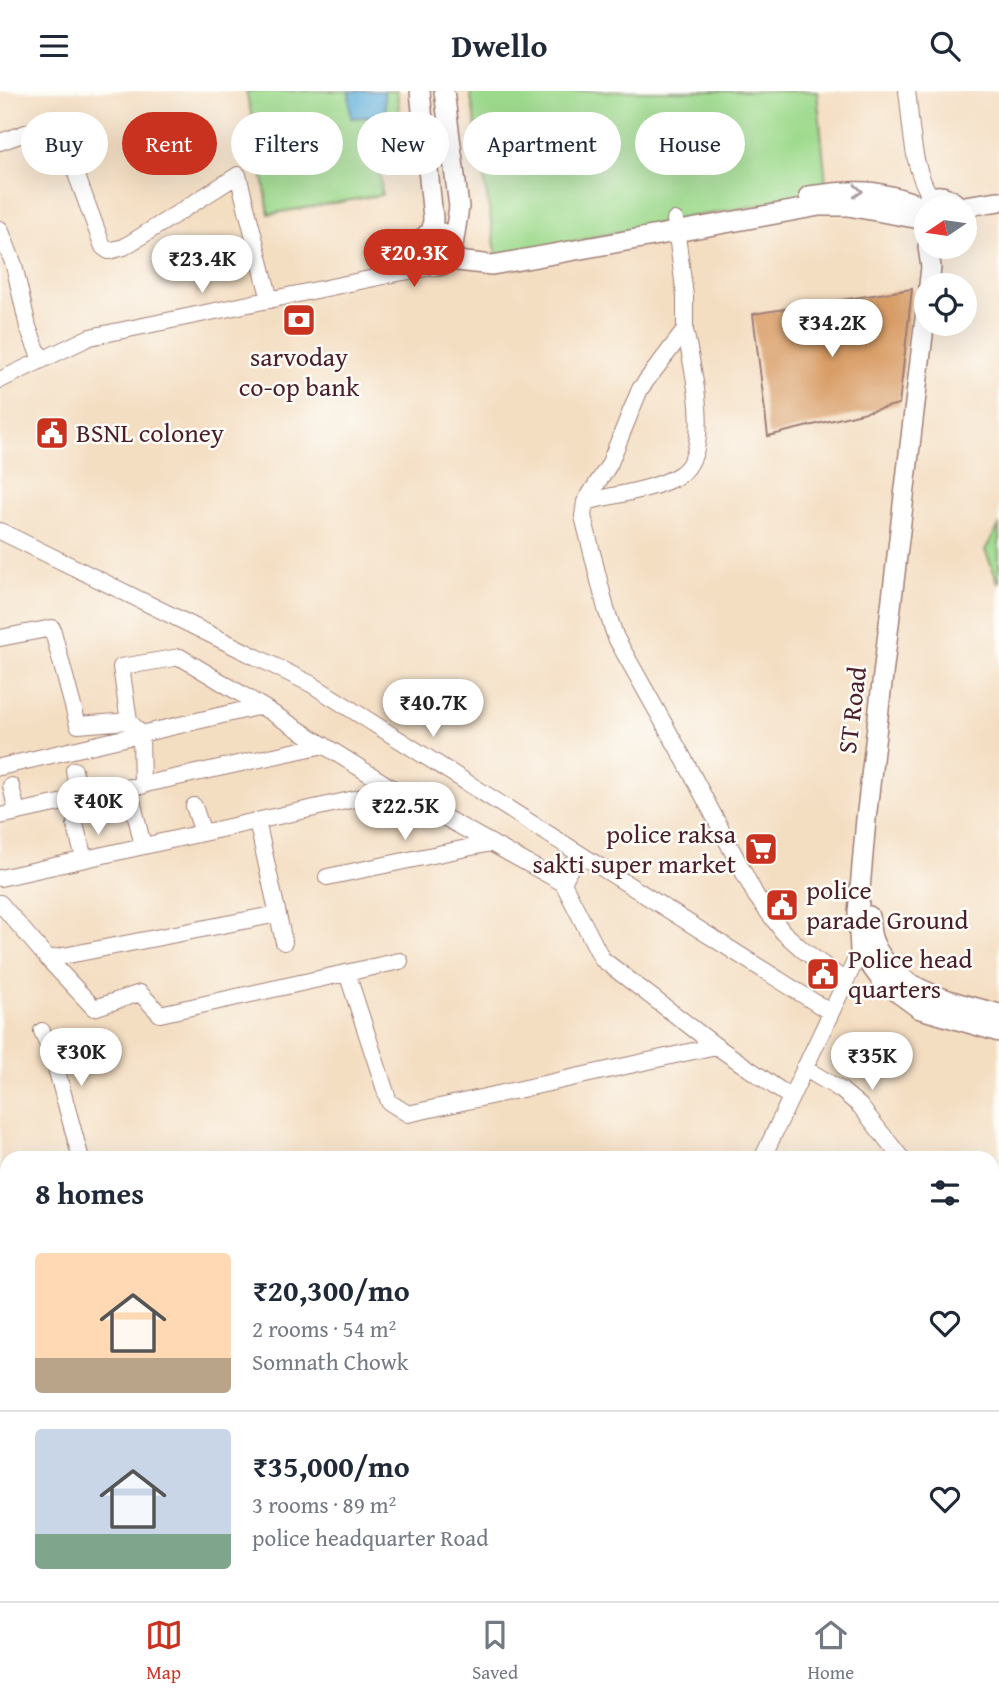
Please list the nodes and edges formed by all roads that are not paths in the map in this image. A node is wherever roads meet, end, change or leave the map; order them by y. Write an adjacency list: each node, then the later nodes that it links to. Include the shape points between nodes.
1 (420, 91): 11 (main road, via 433,218)
2 (444, 91): 12 (main road, via 459,207)
3 (907, 91): 5 (street)
4 (0, 142): 14 (street, via 57,122 108,251 124,247 238,175)
5 (924, 196)
6 (999, 201): 7 (main road)
7 (977, 205)
8 (914, 217): 9 (main road, via 819,206)
9 (676, 226): 12 (main road, via 500,253); 15 (street)
10 (0, 229): 18 (street)
11 (426, 238): 12 (main road, via 445,235); 12 (main road, via 420,251 429,264); 13 (street)
12 (448, 256): 13 (street)
13 (384, 276): 14 (street)
14 (270, 300): 18 (street, via 90,337)
15 (685, 330): 20 (street, via 640,389 609,465); 20 (street, via 699,427 688,466 681,475 660,484)
16 (923, 336): 49 (main road, ST Road, via 866,819 858,913)
17 (932, 336): 49 (main road, ST Road)
18 (41, 360): 19 (street)
19 (0, 380)
20 (585, 502): 53 (street, via 588,538 616,638 756,896 783,932)
21 (0, 531): 54 (street, via 311,684)
22 (0, 639): 24 (street, via 52,628 78,725)
23 (261, 706): 24 (street, via 180,657 121,667); 25 (street); 26 (street)
24 (129, 720): 25 (street)
25 (141, 734): 27 (street); 30 (street)
26 (324, 745): 30 (street); 31 (street)
27 (0, 767)
28 (74, 770): 32 (street)
29 (12, 786): 34 (street)
30 (136, 786): 32 (street); 40 (street)
31 (395, 790): 36 (street); 39 (street)
32 (79, 799): 34 (street)
33 (194, 806): 38 (street)
34 (17, 812): 35 (street)
35 (0, 816)
36 (257, 821): 38 (street); 47 (street)
37 (75, 824): 41 (street)
38 (202, 833): 40 (street)
39 (491, 843): 43 (street); 45 (street)
40 (143, 846): 41 (street)
41 (84, 859): 44 (street)
42 (572, 864): 45 (street)
43 (327, 877)
44 (0, 878)
45 (563, 883): 58 (street, via 602,959)
46 (0, 903): 50 (street)
47 (278, 914): 48 (street); 50 (street)
48 (284, 942)
49 (867, 946): 53 (street); 55 (main road, ST Road, via 926,993); 57 (main road, ST Road, via 882,981 920,1009)
50 (48, 959): 52 (street, via 94,1008 140,993 160,1014)
51 (400, 961): 52 (street)
52 (347, 973): 58 (street, via 389,1102 408,1114)
53 (845, 981): 54 (street)
54 (830, 1012): 59 (street)
55 (999, 1014)
56 (42, 1031): 61 (street)
57 (999, 1032)
58 (716, 1046): 60 (street)
59 (804, 1068): 60 (street); 63 (street, via 860,1106)
60 (790, 1097): 62 (street)
61 (79, 1151)
62 (766, 1151)
63 (896, 1151)

